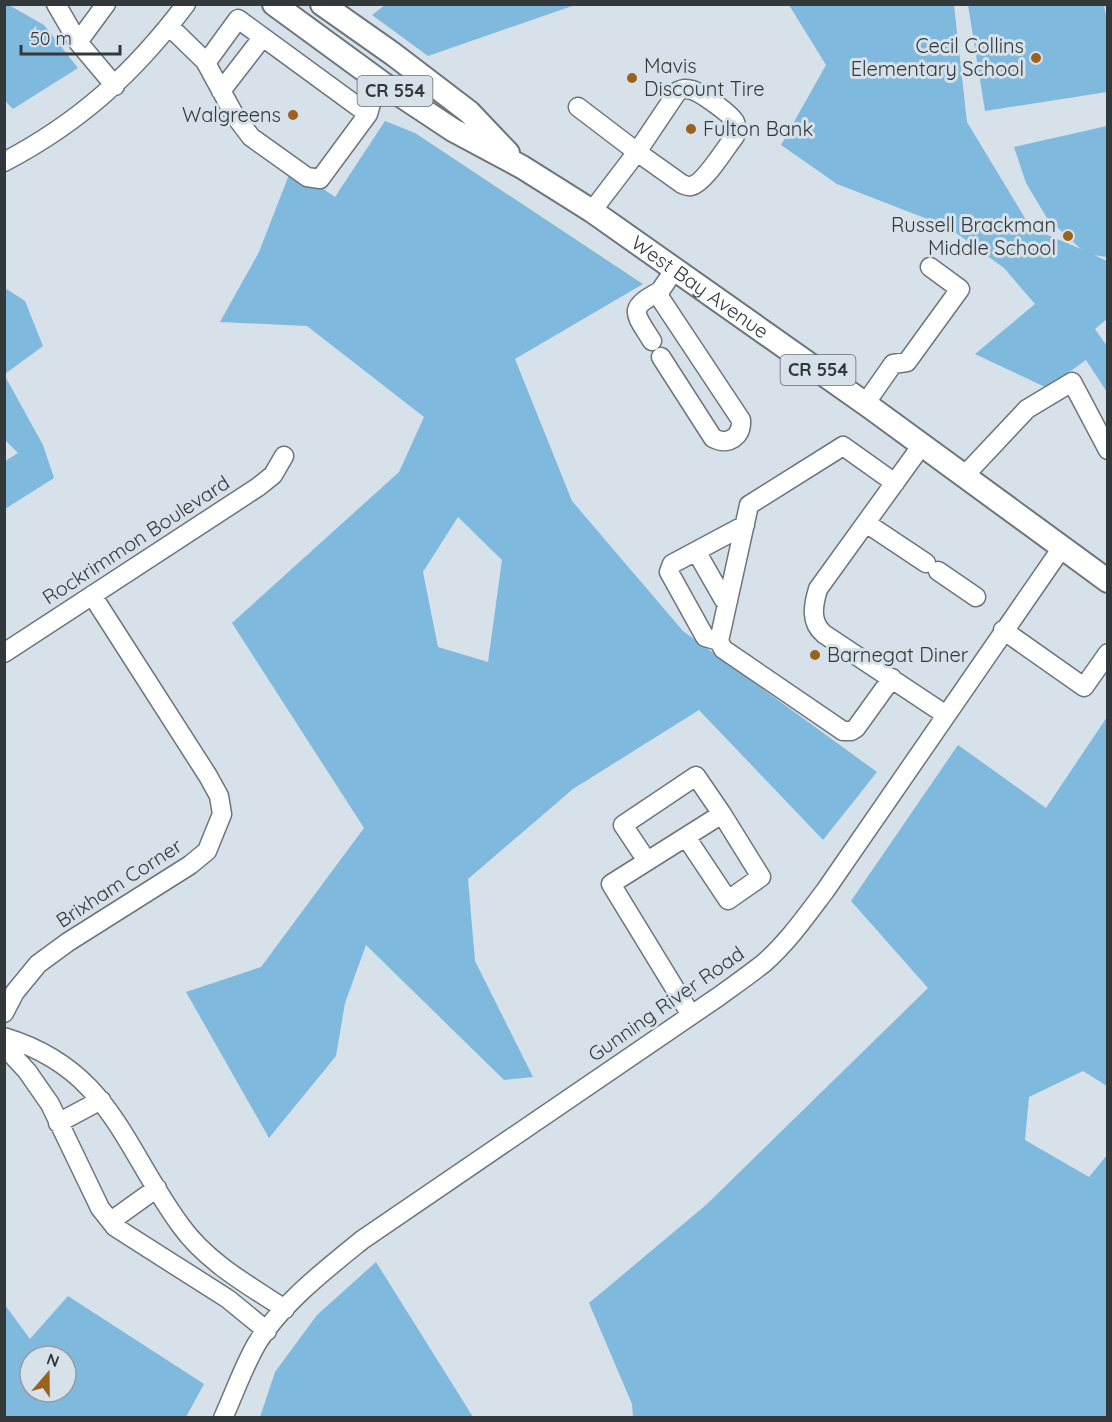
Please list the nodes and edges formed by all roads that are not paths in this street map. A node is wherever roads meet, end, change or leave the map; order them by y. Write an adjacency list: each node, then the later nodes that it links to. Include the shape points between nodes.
1 (56, 4): 8 (street)
2 (105, 4): 8 (street)
3 (186, 4): 6 (street)
4 (274, 4): 11 (main road, West Bay Avenue / CR 554)
5 (322, 4): 13 (main road, West Bay Avenue / CR 554)
6 (169, 26): 9 (street); 10 (street)
7 (262, 38): 9 (street, via 238,19); 12 (street); 15 (street)
8 (78, 42): 10 (street)
9 (206, 63): 12 (street)
10 (115, 86): 17 (street, via 40,143)
11 (390, 88): 13 (main road, via 398,79 410,80); 15 (street, via 373,97); 18 (main road, West Bay Avenue / CR 554, via 453,130)
12 (221, 91): 15 (street, via 251,137 307,177 320,179)
13 (446, 94): 18 (main road, West Bay Avenue / CR 554)
14 (578, 107): 16 (street)
15 (368, 114)
16 (637, 152): 16 (street, via 690,187 705,176 735,136 735,122 694,90 685,88 678,91); 19 (street)
17 (4, 162)
18 (522, 167): 19 (main road, West Bay Avenue / CR 554)
19 (592, 211): 21 (main road, West Bay Avenue / CR 554)
20 (930, 267): 23 (street, via 960,289 906,362 893,364)
21 (675, 269): 22 (street); 23 (main road, West Bay Avenue / CR 554)
22 (660, 291): 22 (street, via 663,305 741,420 738,434 728,442 713,438 636,316 640,302)
23 (865, 404): 24 (main road, West Bay Avenue / CR 554)
24 (922, 445): 27 (main road, West Bay Avenue / CR 554); 28 (street)
25 (1107, 450): 27 (street, via 1072,382 1027,409)
26 (284, 456): 34 (street, Rockrimmon Boulevard, via 273,475 258,487)
27 (964, 476): 31 (main road, West Bay Avenue / CR 554)
28 (895, 483): 29 (street); 30 (street, via 843,446 749,505)
29 (866, 523): 35 (street); 41 (street, via 818,590 813,615 824,634)
30 (745, 525): 32 (street); 36 (street)
31 (1061, 549): 33 (main road, West Bay Avenue / CR 554); 37 (street, Gunning River Road)
32 (696, 551): 36 (street); 38 (street, via 672,564 669,572 705,637)
33 (1107, 581)
34 (92, 595): 39 (street, Rockrimmon Boulevard); 46 (street, Brixham Corner, via 208,776 219,796 222,814 207,851 38,964)
35 (976, 597)
36 (728, 601): 38 (street)
37 (1003, 630): 40 (street, via 1084,687); 42 (street, Gunning River Road)
38 (719, 641): 41 (street, via 723,649 843,731 856,728)
39 (4, 653)
40 (1107, 653)
41 (892, 678): 42 (street)
42 (946, 715): 47 (street, Gunning River Road, via 799,927 764,963)
43 (722, 814): 44 (street); 44 (street, via 761,877 728,900); 45 (street, via 696,776 623,825)
44 (686, 837): 45 (street)
45 (647, 861): 47 (street, via 611,884)
46 (4, 1013)
47 (691, 1015): 56 (street, Gunning River Road, via 362,1240)
48 (4, 1037): 50 (street, via 63,1064)
49 (4, 1046): 51 (street, via 27,1071)
50 (101, 1100): 51 (street); 52 (street)
51 (58, 1123): 53 (street, via 100,1208)
52 (157, 1188): 53 (street); 54 (street, via 181,1227)
53 (111, 1221): 55 (street, via 139,1244)
54 (200, 1247): 55 (street); 56 (street, via 225,1269)
55 (183, 1270): 57 (street)
56 (285, 1309): 57 (street, Gunning River Road)
57 (267, 1331): 58 (street, Gunning River Road, via 256,1345)
58 (223, 1418)

